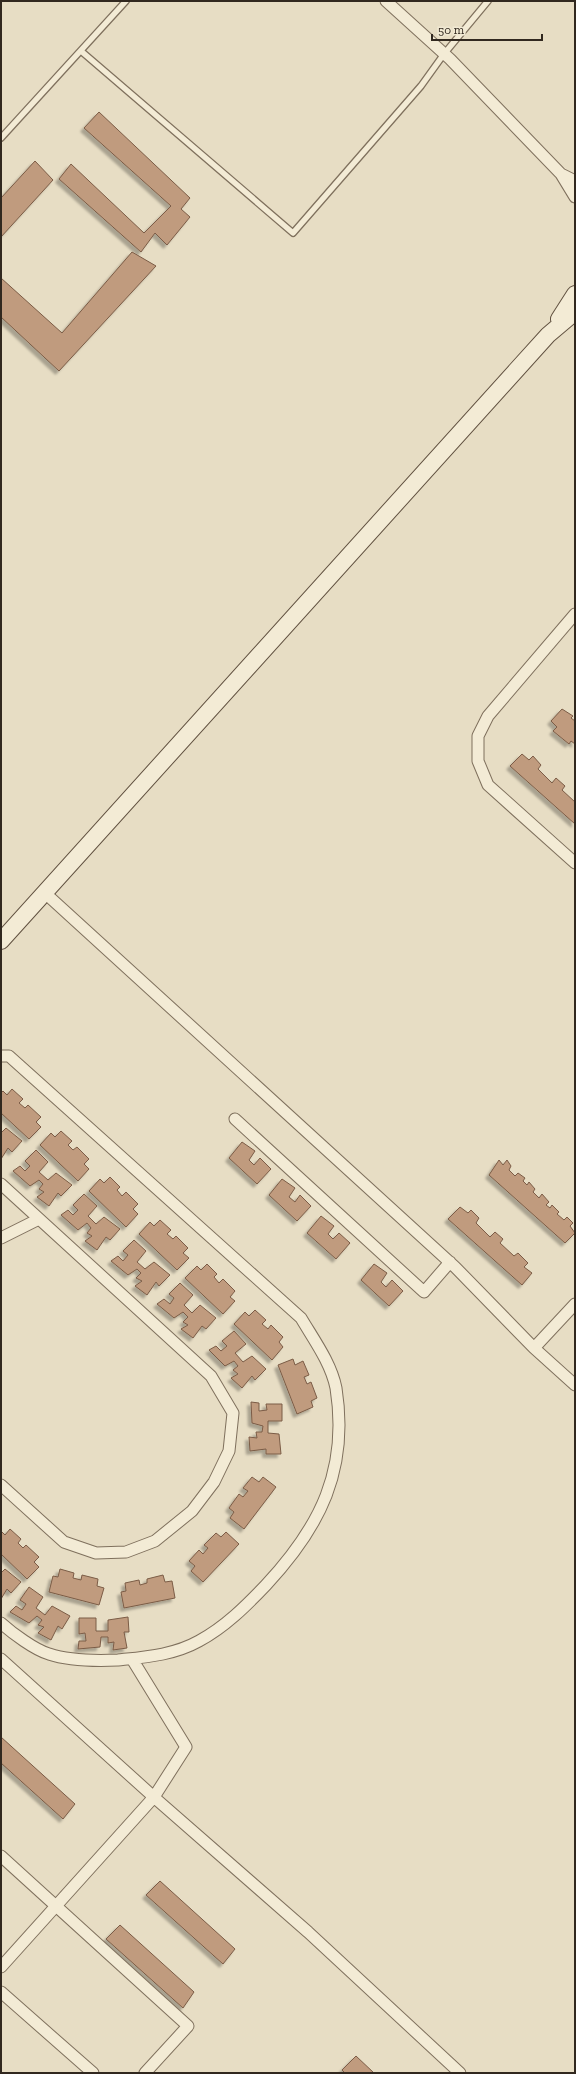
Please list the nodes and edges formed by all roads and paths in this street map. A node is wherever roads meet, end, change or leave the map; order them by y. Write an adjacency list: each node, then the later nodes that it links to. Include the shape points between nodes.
1 (126, 1): 4 (lane)
2 (386, 1): 5 (street)
3 (488, 1): 5 (lane)
4 (81, 51): 5 (lane, via 294,233 421,86); 6 (lane)
5 (444, 54): 7 (street)
6 (1, 138)
7 (561, 174): 8 (street); 9 (street)
8 (575, 181)
9 (575, 197)
10 (575, 294): 12 (street)
11 (575, 312): 12 (street)
12 (548, 335): 15 (street)
13 (575, 614): 14 (street, via 488,716 478,736 478,761 488,784)
14 (575, 863)
15 (45, 893): 16 (street); 22 (street)
16 (1, 942)
17 (1, 1056): 29 (street, via 9,1056 301,1318 326,1360 336,1388 338,1429 335,1470 322,1506 304,1540 234,1618 199,1641 159,1656)
18 (235, 1119): 22 (street, via 424,1292)
19 (1, 1184): 20 (street)
20 (39, 1219): 21 (street); 26 (street, via 211,1376 233,1413 229,1451 214,1482 192,1511 155,1541 126,1552 96,1553 64,1542)
21 (1, 1238)
22 (450, 1262): 24 (street)
23 (575, 1304): 24 (street)
24 (534, 1348): 25 (street)
25 (575, 1385)
26 (1, 1485)
27 (1, 1623): 29 (street, via 11,1632 48,1654 106,1661)
28 (1, 1659): 30 (street)
29 (132, 1659): 30 (street, via 186,1747)
30 (154, 1797): 32 (street); 37 (street, via 308,1932)
31 (1, 1856): 32 (street)
32 (56, 1906): 33 (street); 36 (street, via 188,2026)
33 (1, 1967)
34 (1, 1992): 35 (street)
35 (93, 2073)
36 (145, 2073)
37 (460, 2073)

